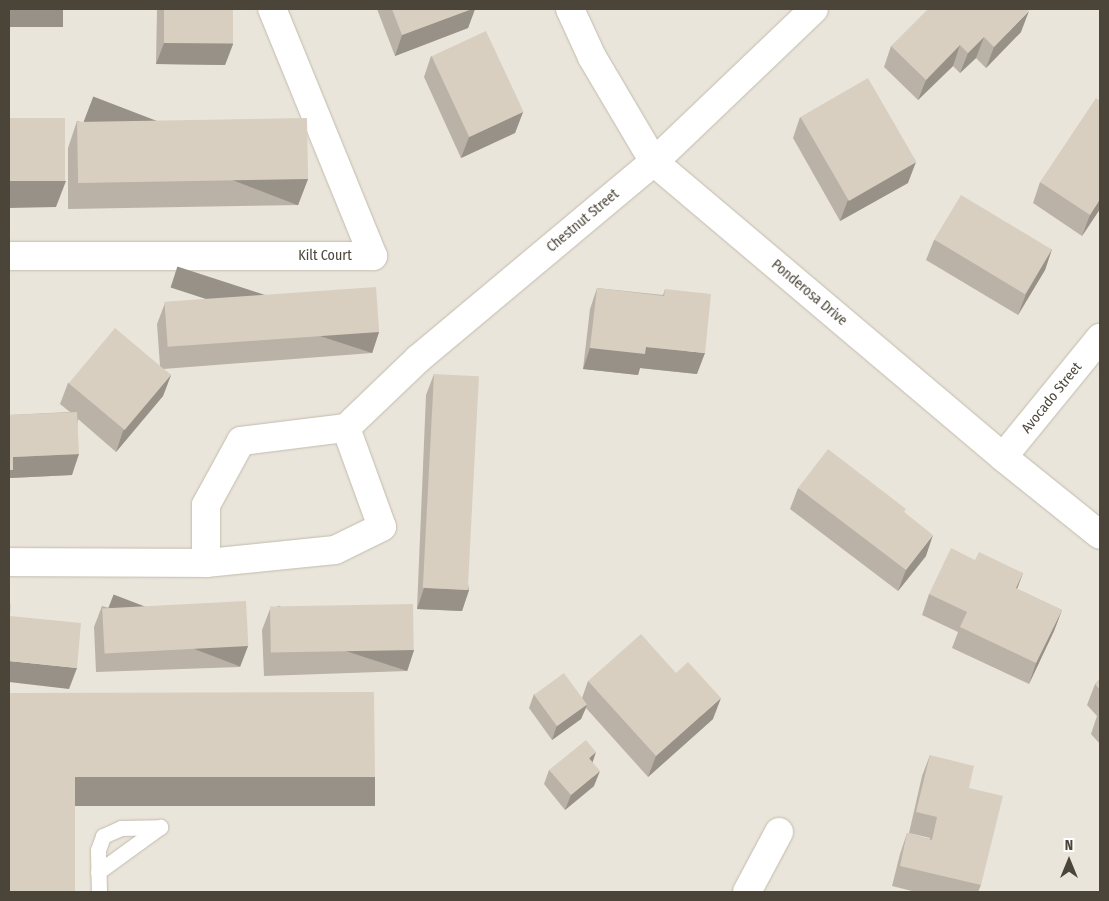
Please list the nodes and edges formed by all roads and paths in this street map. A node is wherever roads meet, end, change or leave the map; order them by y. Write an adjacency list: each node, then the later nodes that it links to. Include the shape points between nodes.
1 (272, 9): 5 (street, Kilt Court, via 374,256)
2 (570, 9): 4 (street, Ponderosa Drive, via 592,57)
3 (814, 9): 4 (street, Chestnut Street)
4 (654, 162): 7 (street, Chestnut Street, via 418,359); 8 (street, Ponderosa Drive)
5 (9, 256)
6 (1100, 338): 8 (street, Avocado Street)
7 (346, 428): 11 (street, via 242,441 206,505); 11 (street, via 382,527 335,550)
8 (1003, 457): 9 (street, Ponderosa Drive)
9 (1100, 535)
10 (9, 562): 11 (street)
11 (206, 563)
12 (779, 832): 15 (street)
13 (98, 872): 13 (lane, via 98,850 103,836 121,828 160,827); 14 (lane)
14 (99, 892)
15 (747, 892)

